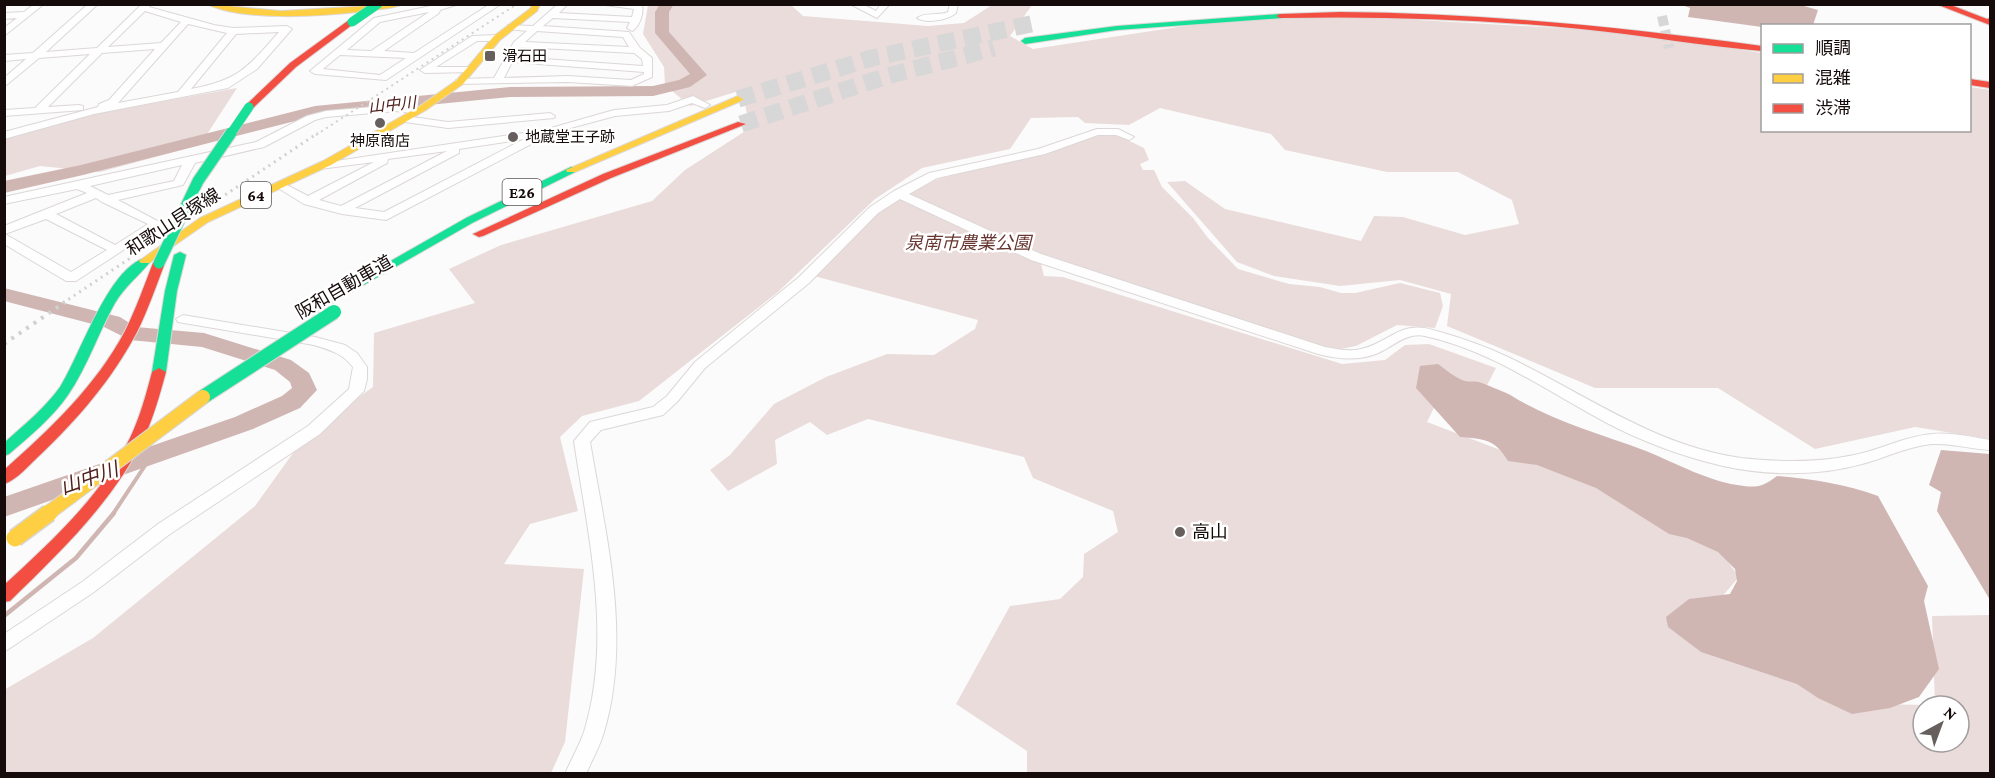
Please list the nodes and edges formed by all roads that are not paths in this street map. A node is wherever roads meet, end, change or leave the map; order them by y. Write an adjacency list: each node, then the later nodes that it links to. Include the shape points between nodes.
1 (40, 4): 21 (street)
2 (94, 4): 45 (street)
3 (211, 4): 22 (main road, via 273,16)
4 (378, 4): 22 (main road, bridge)
5 (390, 4): 22 (main road)
6 (399, 4): 22 (main road)
7 (455, 4): 20 (street)
8 (497, 4): 46 (street)
9 (564, 4): 23 (street)
10 (602, 4): 19 (street)
11 (854, 4): 12 (street, via 877,15)
12 (886, 4)
13 (954, 4): 25 (street, via 952,13 945,16)
14 (1450, 4): 37 (main road, via 1583,18)
15 (1940, 4): 28 (main road)
16 (1953, 4): 28 (main road)
17 (145, 6): 27 (street); 42 (street)
18 (537, 6): 29 (main road, 和歌山貝塚線 / 64)
19 (636, 6): 26 (street, via 639,10)
20 (441, 8): 43 (street, via 377,20); 44 (street)
21 (26, 15): 24 (street); 32 (street)
22 (359, 15): 89 (main road, via 265,104 213,181 191,226 170,288); 93 (main road, bridge, via 293,65 229,131 170,236 125,341 68,418)
23 (550, 15): 26 (street); 30 (street)
24 (4, 16)
25 (921, 18)
26 (634, 20): 33 (street)
27 (186, 21): 31 (street); 38 (street)
28 (1990, 21)
29 (511, 27): 30 (street); 34 (main road, 和歌山貝塚線 / 64)
30 (532, 29): 33 (street); 36 (street)
31 (233, 31): 59 (street); 59 (street, via 287,28 266,55 234,82)
32 (4, 33)
33 (626, 34): 41 (street)
34 (497, 38): 51 (street, via 475,38 425,70); 52 (main road, 和歌山貝塚線 / 64)
35 (1025, 41): 40 (main road, via 1096,28 1212,15 1382,10 1532,18)
36 (517, 44): 39 (street); 48 (street)
37 (1761, 44)
38 (163, 46): 42 (street); 62 (street, via 113,102)
39 (587, 48): 41 (street); 49 (street)
40 (1761, 49)
41 (636, 50): 50 (street, via 647,58)
42 (101, 51): 45 (street); 64 (street)
43 (338, 52): 44 (street); 46 (street, via 315,71 382,78)
44 (375, 53): 46 (street)
45 (38, 56): 47 (street); 57 (street)
46 (416, 56)
47 (4, 58)
48 (509, 59): 49 (street); 55 (street)
49 (571, 63): 50 (street)
50 (649, 69): 55 (street, via 648,75 632,83 568,78)
51 (442, 70): 52 (street); 53 (street)
52 (470, 70): 58 (main road, 和歌山貝塚線 / 64)
53 (432, 80)
54 (1971, 80): 56 (main road)
55 (497, 81): 58 (street)
56 (1990, 83)
57 (4, 84)
58 (457, 85): 63 (main road, 和歌山貝塚線 / 64)
59 (181, 95): 62 (street)
60 (738, 99): 90 (main road, 阪和自動車道 / E26, via 522,191 399,258 316,307)
61 (705, 105): 69 (street, via 693,99 669,108 614,113)
62 (97, 109): 64 (street); 70 (street)
63 (421, 110): 67 (main road, 和歌山貝塚線 / 64); 74 (street, via 397,108 326,114 260,145)
64 (38, 111): 65 (street)
65 (4, 113)
66 (550, 116): 67 (street, via 448,125)
67 (405, 119): 75 (main road, 和歌山貝塚線 / 64)
68 (741, 124): 86 (main road, E26, via 607,176)
69 (544, 133): 72 (street); 82 (street, via 386,216)
70 (4, 136)
71 (1130, 136): 78 (street, via 1097,132 1041,152 933,175)
72 (466, 145): 73 (street); 82 (street)
73 (394, 155): 75 (street); 81 (street)
74 (190, 162): 76 (street); 79 (street, via 179,183)
75 (320, 166): 77 (main road, 和歌山貝塚線 / 64)
76 (80, 185): 79 (street); 80 (street)
77 (279, 185): 81 (street); 92 (main road, 和歌山貝塚線 / 64, via 204,220 147,258 120,282 64,391)
78 (898, 194): 91 (street, via 1036,257 1323,351 1360,354 1406,331 1435,335 1526,371 1642,434 1724,461 1776,467 1855,460 1933,439); 97 (street, via 874,210 804,279 700,365 658,411 596,426 582,441 607,615 605,682 594,733)
79 (101, 196): 83 (street); 87 (street, via 157,224)
80 (4, 201)
81 (308, 201): 82 (street)
82 (342, 210)
83 (46, 214): 84 (street); 87 (street)
84 (4, 231)
85 (4, 238): 87 (street, via 71,278)
86 (470, 238)
87 (116, 250)
88 (433, 258): 94 (main road, 阪和自動車道, bridge, via 334,312 201,398)
89 (175, 316): 95 (main road, bridge, via 152,403 135,443 97,500); 96 (street, via 340,348 360,367 356,390 314,430)
90 (117, 442)
91 (1990, 445)
92 (4, 451)
93 (4, 479)
94 (10, 543)
95 (4, 596)
96 (4, 644)
97 (575, 774)

